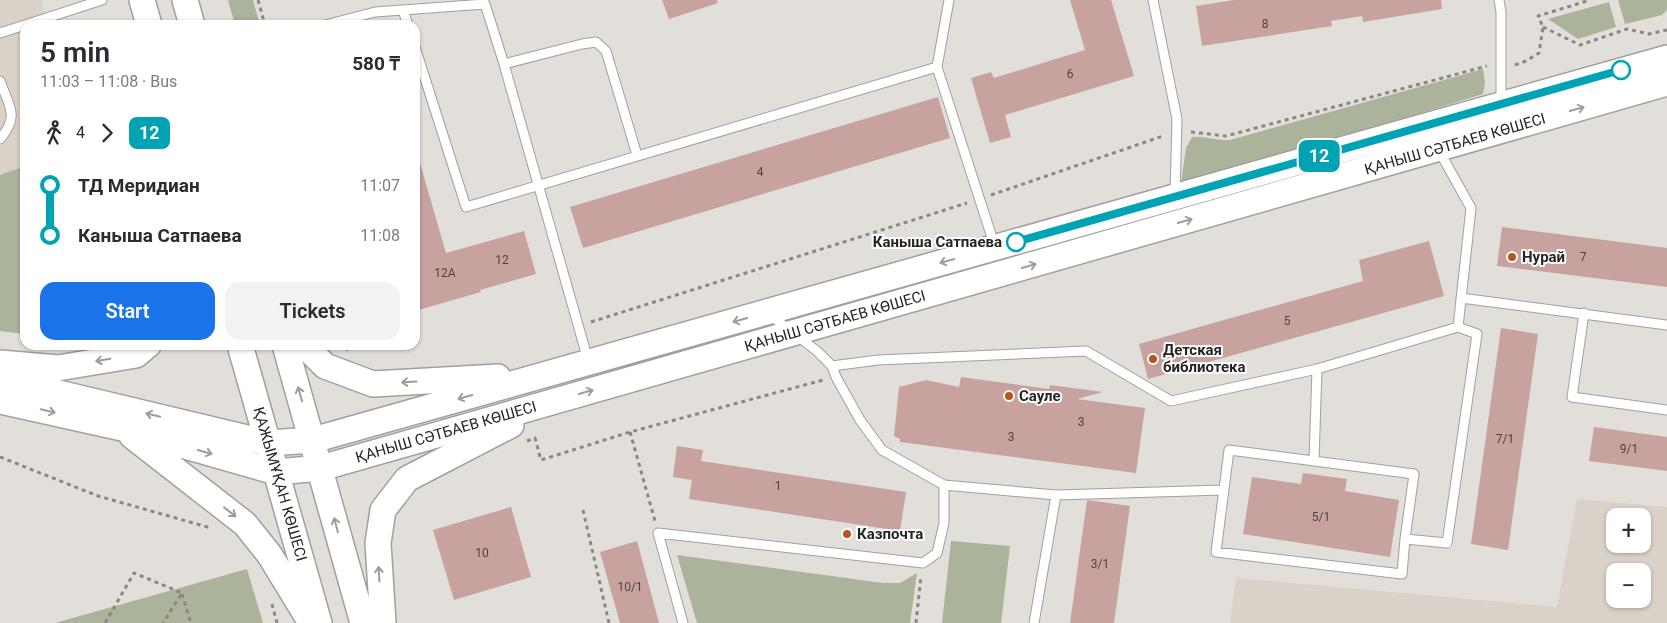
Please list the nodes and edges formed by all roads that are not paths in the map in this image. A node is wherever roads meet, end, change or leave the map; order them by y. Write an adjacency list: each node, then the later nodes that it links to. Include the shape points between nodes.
1 (102, 0): 11 (lane)
2 (142, 0): 12 (main road)
3 (185, 0): 13 (main road)
4 (494, 0): 9 (lane)
5 (949, 0): 21 (lane)
6 (1153, 0): 29 (lane, via 1177,119)
7 (1499, 0): 24 (lane)
8 (445, 3): 9 (lane); 10 (lane)
9 (485, 4): 20 (lane)
10 (403, 10): 14 (lane, via 375,12); 15 (lane)
11 (40, 20)
12 (148, 20)
13 (191, 20)
14 (344, 20)
15 (406, 20)
16 (20, 27): 17 (lane)
17 (0, 33)
18 (1667, 58): 24 (main road, ҚАНЫШ СӘТБАЕВ КӨШЕСІ)
19 (420, 63): 28 (lane, via 466,207)
20 (504, 64): 27 (lane, via 596,42 606,51); 28 (lane)
21 (937, 67): 27 (lane); 30 (lane)
22 (0, 81): 25 (lane, via 12,116 9,129)
23 (1667, 84): 26 (main road, ҚАНЫШ СӘТБАЕВ КӨШЕСІ, one-way to 23)
24 (1501, 104): 29 (main road, ҚАНЫШ СӘТБАЕВ КӨШЕСІ)
25 (0, 139)
26 (1438, 149): 30 (main road, ҚАНЫШ СӘТБАЕВ КӨШЕСІ, one-way to 26); 31 (lane, via 1471,208)
27 (637, 155): 28 (lane)
28 (537, 185): 41 (lane)
29 (1175, 197): 30 (main road, ҚАНЫШ СӘТБАЕВ КӨШЕСІ)
30 (1000, 260): 32 (main road, ҚАНЫШ СӘТБАЕВ КӨШЕСІ, one-way to 32); 36 (main road, ҚАНЫШ СӘТБАЕВ КӨШЕСІ)
31 (1461, 298): 33 (lane); 35 (lane)
32 (767, 312): 36 (lane); 41 (main road, ҚАНЫШ СӘТБАЕВ КӨШЕСІ, one-way to 41)
33 (1584, 313): 34 (lane); 49 (lane, via 1572,397)
34 (1667, 325)
35 (1458, 327): 44 (lane); 59 (lane, via 1477,334 1447,543)
36 (794, 333): 43 (lane); 47 (main road, ҚАНЫШ СӘТБАЕВ КӨШЕСІ, one-way to 36)
37 (142, 350): 42 (main road, one-way to 42, via 136,355 58,368)
38 (241, 350): 52 (main road, ҚАЖЫМҰҚАН КӨШЕСІ)
39 (287, 350): 51 (main road, one-way to 39)
40 (310, 350): 45 (main road, one-way to 40, via 374,384 326,366)
41 (589, 362): 45 (main road, ҚАНЫШ СӘТБАЕВ КӨШЕСІ)
42 (0, 363)
43 (832, 366): 44 (lane, via 878,360 1086,350 1171,401); 56 (lane, via 860,420 882,450)
44 (1317, 369): 53 (lane)
45 (546, 375): 51 (main road, ҚАНЫШ СӘТБАЕВ КӨШЕСІ, one-way to 51)
46 (0, 379): 52 (main road, ҚАНЫШ СӘТБАЕВ КӨШЕСІ, one-way to 46)
47 (558, 400): 54 (main road, ҚАНЫШ СӘТБАЕВ КӨШЕСІ); 63 (main road, one-way to 47, via 378,543 383,510 407,479)
48 (0, 401): 50 (main road, ҚАНЫШ СӘТБАЕВ КӨШЕСІ, one-way to 50)
49 (1667, 410)
50 (122, 428): 55 (main road, ҚАНЫШ СӘТБАЕВ КӨШЕСІ, one-way to 55); 60 (main road, one-way to 60, via 245,524 269,554)
51 (313, 440): 52 (main road, ҚАНЫШ СӘТБАЕВ КӨШЕСІ); 54 (main road)
52 (268, 443): 55 (main road, ҚАЖЫМҰҚАН КӨШЕСІ)
53 (1314, 461): 57 (lane, via 1229,450); 59 (lane, via 1414,474)
54 (321, 468): 55 (main road, ҚАНЫШ СӘТБАЕВ КӨШЕСІ); 62 (main road, one-way to 54)
55 (276, 472): 61 (main road, ҚАЖЫМҰҚАН КӨШЕСІ)
56 (944, 485): 58 (lane); 64 (lane, via 944,522 937,553 923,563 658,533)
57 (1224, 490): 58 (lane); 59 (lane, via 1216,552 1402,574)
58 (1056, 495): 65 (lane)
59 (1405, 539)
60 (311, 623)
61 (319, 623)
62 (363, 623)
63 (383, 623)
64 (682, 623)
65 (1034, 623)

